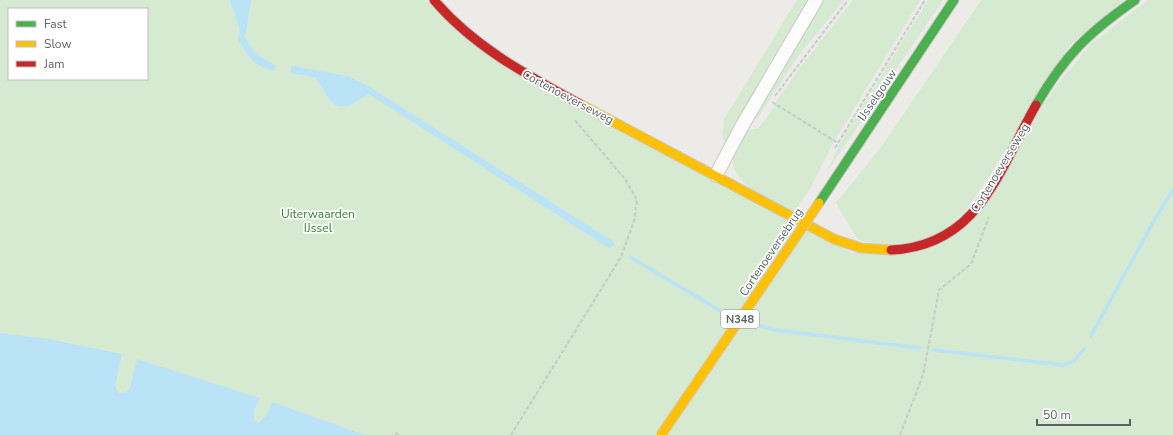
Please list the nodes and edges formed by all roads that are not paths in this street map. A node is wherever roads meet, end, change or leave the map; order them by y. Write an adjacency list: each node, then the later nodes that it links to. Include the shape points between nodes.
1 (434, 0): 5 (street, Cortenoeverseweg, via 464,33 511,66)
2 (816, 0): 5 (street)
3 (954, 0): 6 (street, IJsselgouw / N348)
4 (1135, 0): 5 (street, Cortenoeverseweg, via 1080,42 1044,92 979,206 958,229 927,246 889,251 852,247)
5 (716, 175)
6 (819, 203): 7 (street, Cortenoeversebrug / N348, bridge)
7 (661, 435)

